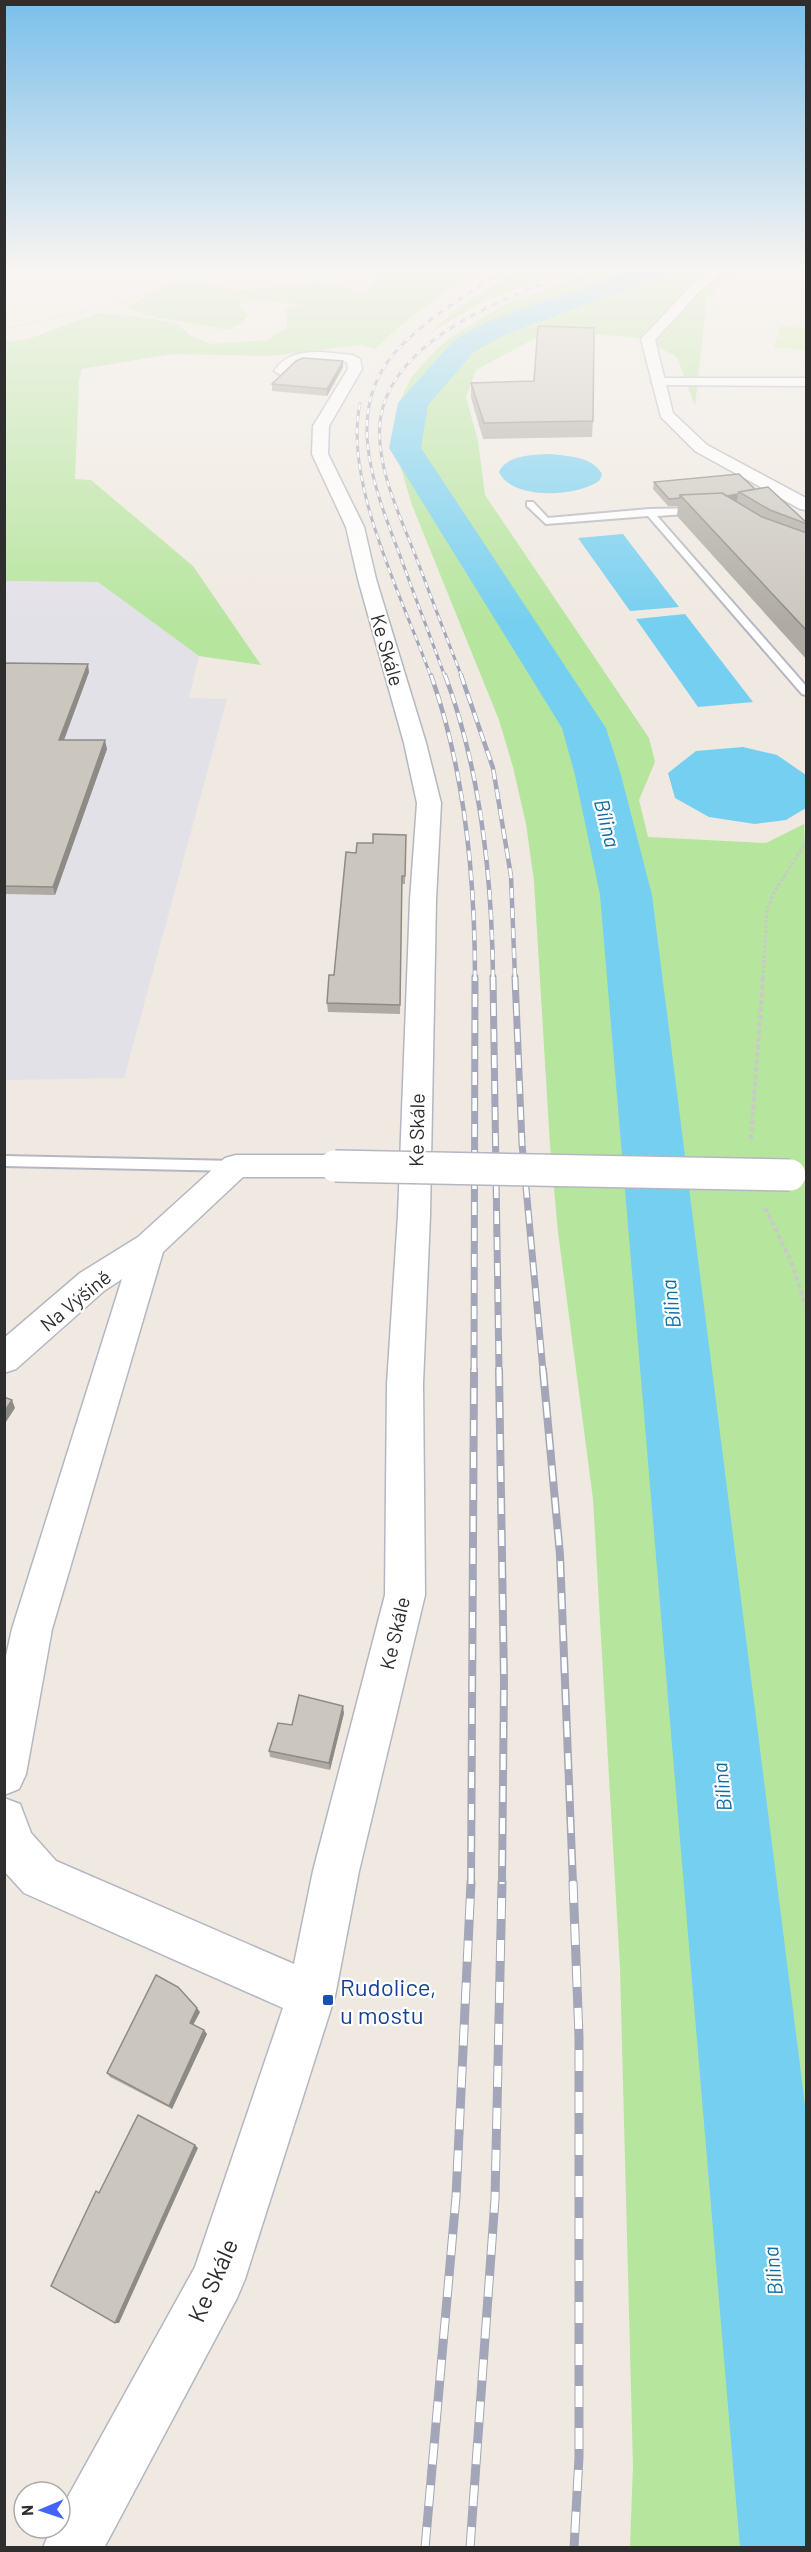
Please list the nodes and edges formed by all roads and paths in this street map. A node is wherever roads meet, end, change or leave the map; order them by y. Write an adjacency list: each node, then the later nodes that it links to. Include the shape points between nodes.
1 (344, 387): 19 (street, Ke Skále, via 321,426 320,454 355,527 429,802 405,1384 405,1595 336,1871)
2 (659, 387): 4 (street, via 666,414 701,448 786,499)
3 (530, 504): 6 (lane, via 546,521)
4 (807, 506)
5 (711, 509): 6 (lane)
6 (649, 512): 7 (lane)
7 (807, 692)
8 (807, 842): 9 (path, via 774,892 767,910)
9 (750, 1146)
10 (4, 1161): 11 (lane)
11 (237, 1166): 12 (street, bridge); 14 (street)
12 (798, 1176)
13 (764, 1207): 15 (path, via 791,1261)
14 (149, 1246): 16 (street, Na Výšině, via 92,1282); 17 (street, via 32,1629)
15 (807, 1307)
16 (4, 1359)
17 (4, 1773)
18 (4, 1820): 19 (street, via 13,1847 40,1878)
19 (311, 1996): 20 (street, Ke Skále, via 218,2279)
20 (72, 2547)

